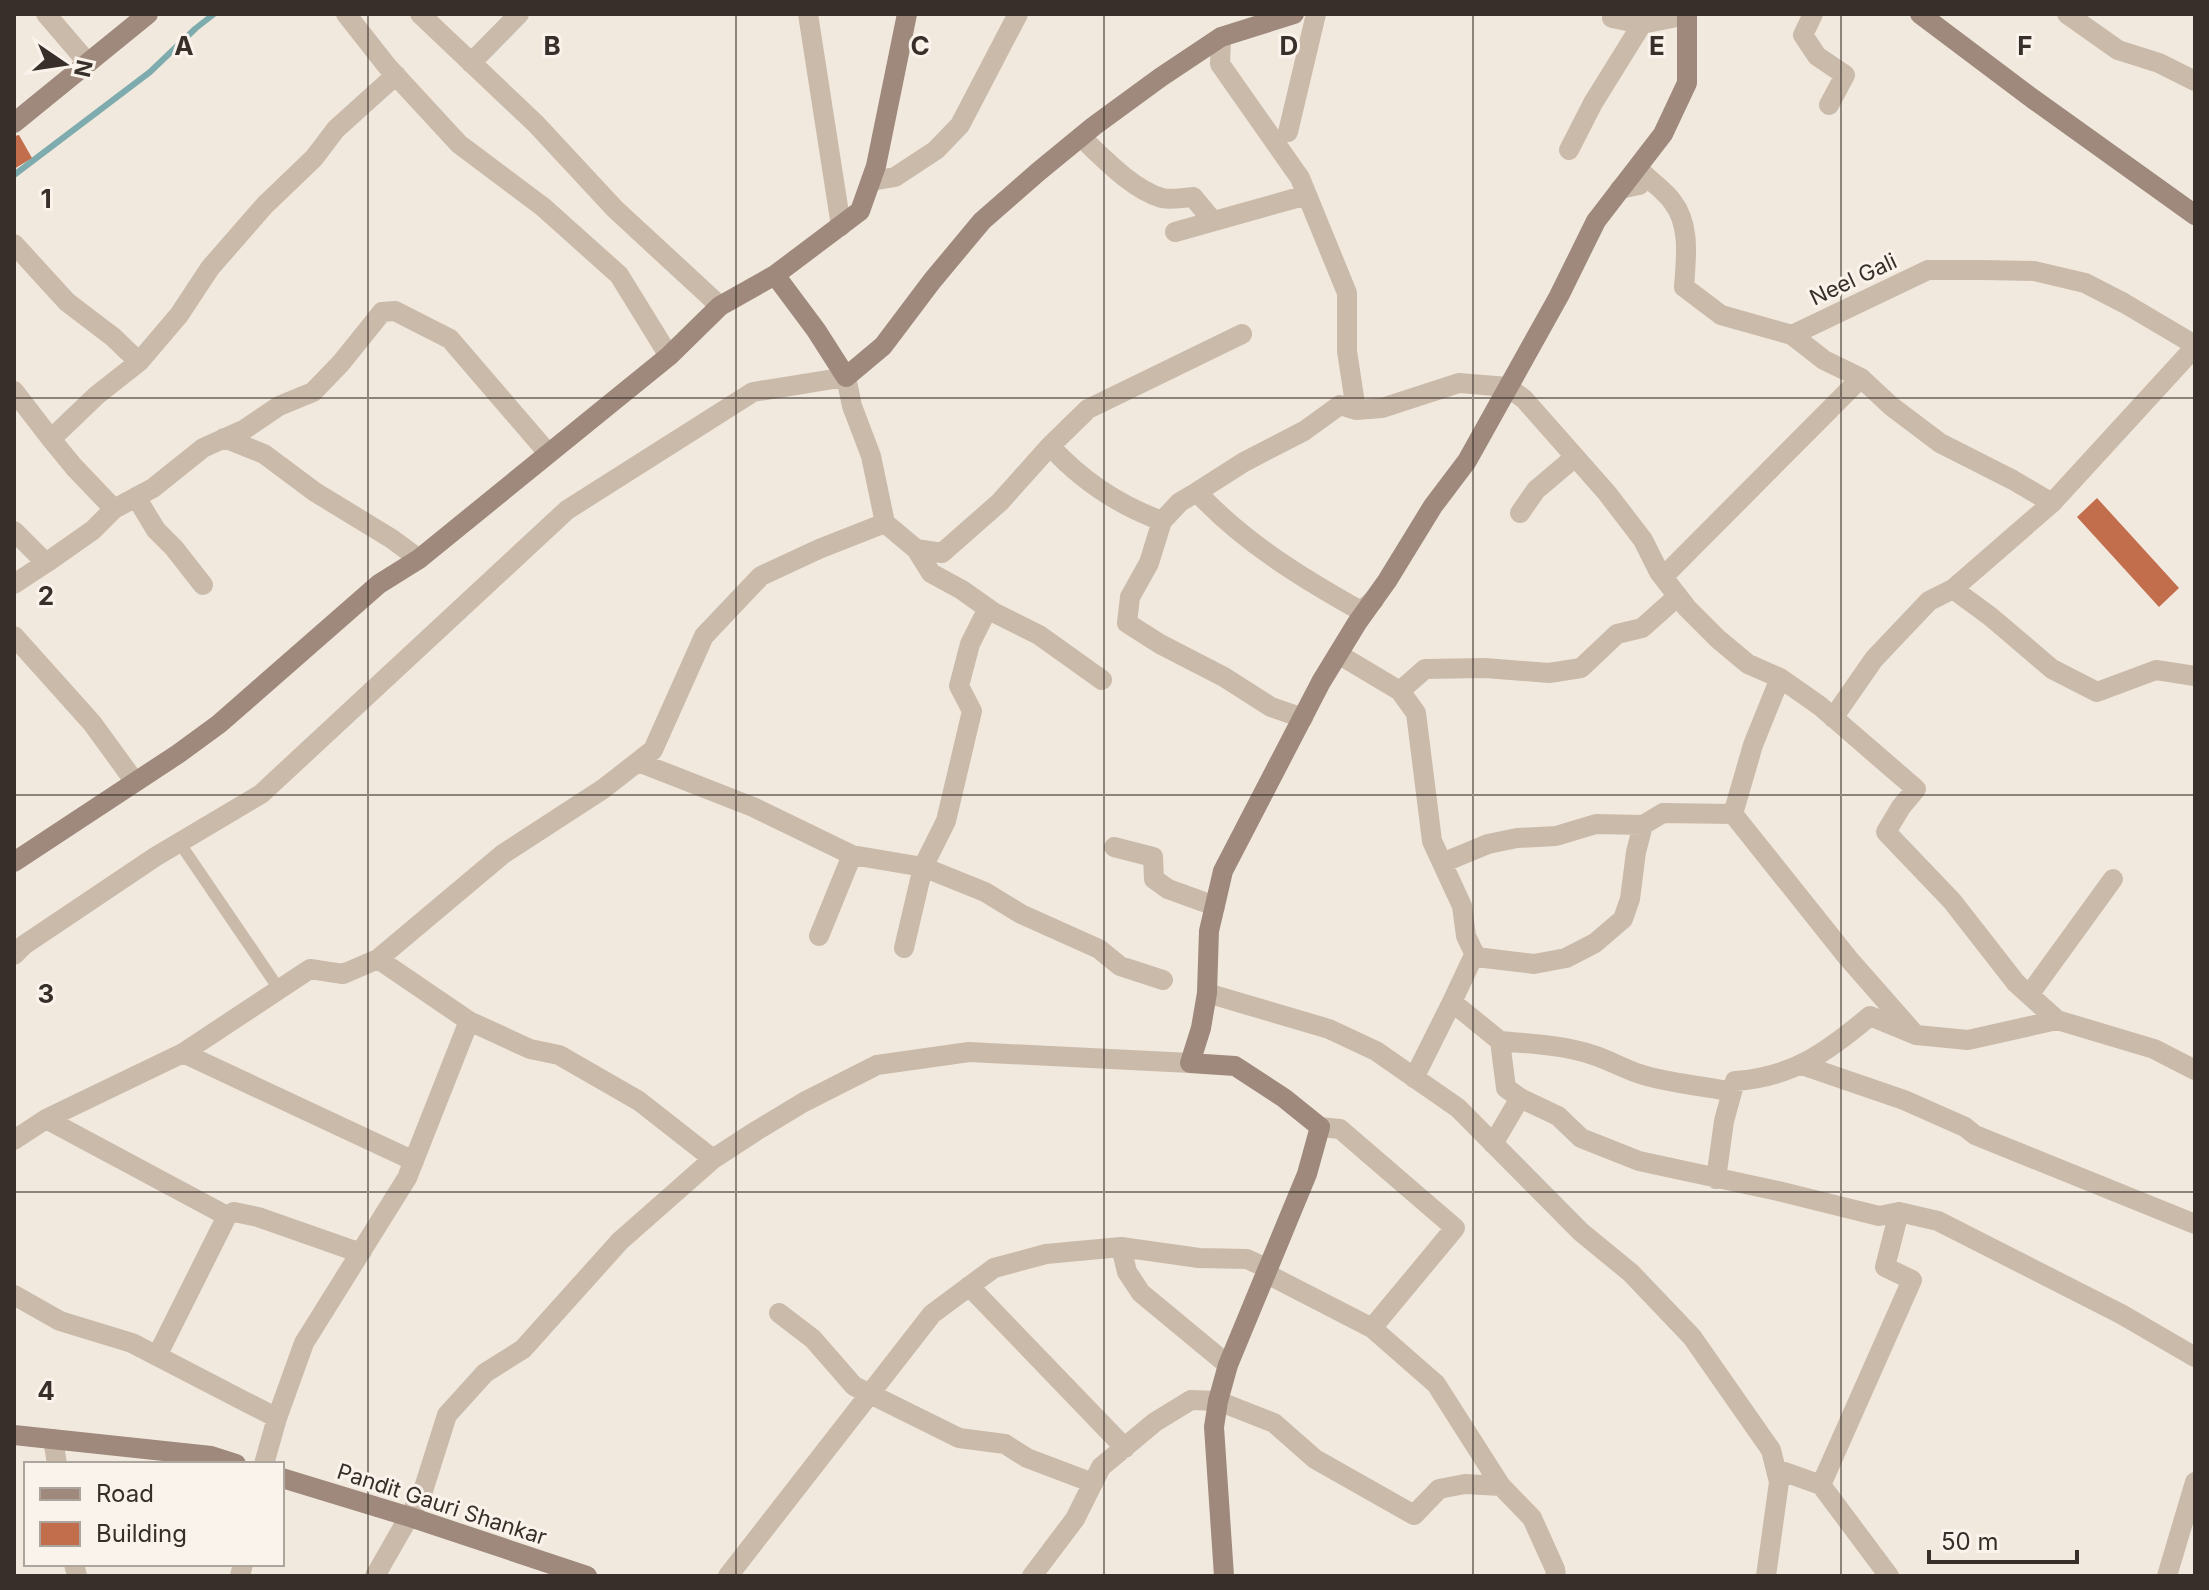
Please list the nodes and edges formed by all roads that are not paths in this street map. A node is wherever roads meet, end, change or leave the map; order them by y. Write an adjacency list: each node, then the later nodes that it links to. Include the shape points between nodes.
1 (46, 14): 18 (street)
2 (148, 14): 18 (street)
3 (346, 14): 20 (street)
4 (420, 14): 19 (street)
5 (519, 14): 19 (street)
6 (808, 14): 32 (street)
7 (907, 14): 27 (street)
8 (1018, 14): 27 (street, via 960,125 936,150 895,177)
9 (1294, 14): 17 (street)
10 (1316, 14): 24 (street)
11 (1687, 14): 16 (street); 28 (street, via 1687,83 1663,134)
12 (1813, 14): 22 (street, via 1803,35 1817,56 1845,75)
13 (1920, 14): 30 (street)
14 (2067, 14): 21 (street, via 2118,50)
15 (1612, 18): 16 (street)
16 (1642, 24): 26 (street)
17 (1221, 37): 25 (street); 29 (street, via 1220,64)
18 (88, 63): 23 (street)
19 (471, 63): 36 (street)
20 (396, 75): 40 (street, via 459,144 543,207 619,275); 41 (street, via 265,205)
21 (2195, 81)
22 (1829, 105)
23 (14, 123)
24 (1288, 132)
25 (1081, 137): 31 (street, via 1136,185 1163,199 1193,197); 42 (street, via 982,221 883,346)
26 (1569, 150)
27 (871, 181): 32 (street, via 860,211)
28 (1620, 189): 38 (street, via 1639,185 1645,175 1673,201 1687,247 1684,287 1721,315); 44 (street, via 1596,221)
29 (1307, 195): 31 (street); 46 (street, via 1347,293 1347,351)
30 (2195, 215)
31 (1213, 221): 33 (street)
32 (841, 226): 35 (street)
33 (1175, 232)
34 (14, 244): 41 (street, via 67,302)
35 (775, 275): 36 (street); 42 (street)
36 (720, 306): 40 (street)
37 (1242, 334): 49 (street, via 1088,409)
38 (1792, 335): 39 (street, Neel Gali, via 1928,270 2034,271 2085,283); 43 (street, via 1824,360)
39 (2195, 346): 54 (street)
40 (669, 356): 50 (street)
41 (139, 362): 48 (street)
42 (846, 377): 58 (street); 82 (street, via 753,392 567,510 261,794)
43 (1861, 378): 54 (street, via 1940,443); 63 (street)
44 (1508, 387): 46 (street, via 1459,383 1382,408); 51 (street); 68 (street, via 1467,461)
45 (14, 391): 48 (street)
46 (1356, 410): 52 (street, via 1340,405)
47 (224, 438): 50 (street, via 313,392 382,312 395,311 450,339); 53 (street); 61 (street, via 264,454)
48 (51, 439): 55 (street)
49 (1050, 446): 57 (street, via 1071,469 1129,509); 60 (street, via 1000,502 942,553)
50 (548, 453): 61 (street)
51 (1575, 457): 56 (street, via 1536,490); 63 (street, via 1643,540)
52 (1197, 492): 57 (street); 68 (street, via 1266,552 1334,596 1361,611)
53 (136, 497): 55 (street); 65 (street, via 156,530)
54 (2052, 503): 66 (street)
55 (114, 509): 62 (street)
56 (1520, 513)
57 (1162, 521): 76 (street, via 1149,563 1130,597 1127,623 1271,707)
58 (885, 523): 60 (street); 78 (street, via 761,576 704,636 653,750)
59 (14, 531): 62 (street)
60 (916, 549): 69 (street, via 931,573)
61 (419, 559): 79 (street, via 379,584 219,724)
62 (46, 563): 64 (street)
63 (1663, 577): 67 (street)
64 (14, 584)
65 (203, 585)
66 (1953, 589): 72 (street, via 2052,669 2097,692 2156,670); 77 (street, via 1929,601 1874,659)
67 (1678, 596): 73 (street, via 1748,664); 75 (street, via 1642,628 1617,634 1581,668 1549,673 1425,669)
68 (1374, 600): 71 (street)
69 (988, 608): 74 (street, via 1039,635); 87 (street, via 970,644 959,686 972,711 946,821)
70 (14, 636): 79 (street, via 92,723)
71 (1338, 654): 75 (street); 76 (street)
72 (2195, 676)
73 (1780, 678): 77 (street); 80 (street)
74 (1102, 680)
75 (1400, 691): 86 (street, via 1416,713 1432,841)
76 (1303, 718): 89 (street, via 1223,871)
77 (1833, 718): 98 (street, via 1916,789 1886,832 1952,901)
78 (638, 762): 84 (street, via 753,807); 94 (street, via 503,854)
79 (135, 782): 85 (street)
80 (1733, 814): 81 (street, via 1663,813); 102 (street)
81 (1643, 825): 86 (street, via 1596,824 1556,836 1517,838); 92 (street, via 1623,919 1595,943 1566,958 1534,964)
82 (179, 842): 93 (street); 96 (lane)
83 (1114, 847): 89 (street, via 1153,857 1154,879)
84 (852, 855): 87 (street); 90 (street)
85 (14, 862)
86 (1442, 863): 92 (street)
87 (923, 867): 91 (street); 95 (street, via 1099,949 1120,966)
88 (2113, 879): 98 (street)
89 (1215, 906): 97 (street)
90 (819, 936)
91 (904, 948)
92 (1475, 953): 99 (street)
93 (14, 955)
94 (378, 959): 96 (street, via 343,974 310,969); 101 (street)
95 (1163, 980)
96 (279, 989): 104 (street)
97 (1207, 993): 105 (street); 108 (street, via 1329,1029 1376,1051)
98 (2029, 995): 100 (street)
99 (1452, 1002): 103 (street); 108 (street)
100 (2057, 1020): 102 (street, via 1968,1040); 107 (street, via 2154,1049)
101 (469, 1021): 115 (street, via 530,1049 559,1055 639,1101); 116 (street)
102 (1916, 1035): 106 (street, via 1870,1016)
103 (1500, 1041): 109 (street, via 1550,1045 1665,1081); 110 (street, via 1506,1088)
104 (183, 1053): 111 (street); 116 (street)
105 (1190, 1063): 112 (street, via 1235,1066); 115 (street, via 969,1052 877,1065 804,1102)
106 (1802, 1065): 109 (street, via 1735,1081); 120 (street, via 1904,1100 1975,1135)
107 (2195, 1070)
108 (1414, 1078): 114 (street, via 1458,1108)
109 (1732, 1092): 117 (street)
110 (1520, 1098): 114 (street); 117 (street, via 1558,1116 1581,1138 1639,1161)
111 (46, 1119): 113 (street); 119 (street)
112 (1320, 1127): 123 (street); 127 (street, via 1340,1129 1455,1228)
113 (14, 1140)
114 (1493, 1144): 140 (street, via 1692,1337 1771,1450)
115 (713, 1159): 146 (street, via 620,1241 523,1349 485,1373 447,1415)
116 (414, 1161): 122 (street)
117 (1716, 1179): 118 (street, via 1879,1216)
118 (1899, 1212): 129 (street, via 1938,1221); 144 (street, via 1885,1267 1912,1280)
119 (227, 1216): 122 (street, via 234,1212 258,1217); 128 (street)
120 (2195, 1224)
121 (1121, 1247): 123 (street, via 1247,1259); 124 (street, via 1046,1254 994,1268); 130 (street, via 1127,1272 1141,1293)
122 (362, 1251): 133 (street, via 304,1343)
123 (1269, 1269): 127 (street, via 1267,1274); 130 (street)
124 (969, 1286): 131 (street, via 932,1314); 136 (street)
125 (14, 1295): 128 (street, via 60,1321)
126 (779, 1313): 131 (street, via 813,1339 854,1386)
127 (1372, 1328): 145 (street, via 1436,1384)
128 (157, 1356): 133 (street)
129 (2195, 1357)
130 (1228, 1365): 132 (street)
131 (869, 1394): 143 (street, via 959,1438 1005,1444); 150 (street)
132 (1218, 1401): 136 (street, via 1191,1400); 145 (street, via 1274,1423 1315,1459 1414,1515 1439,1489); 152 (street, via 1214,1427)
133 (277, 1418): 139 (street)
134 (14, 1435): 135 (street)
135 (53, 1439): 137 (street); 138 (street)
136 (1125, 1448): 143 (street, via 1101,1467)
137 (57, 1462)
138 (230, 1462)
139 (265, 1462)
140 (1776, 1469): 144 (street); 154 (street, via 1779,1482)
141 (284, 1479): 146 (street, Pandit Gauri Shankar)
142 (2195, 1482): 155 (street)
143 (1093, 1483): 151 (street, via 1075,1519)
144 (1821, 1485): 147 (street)
145 (1501, 1486): 153 (street, via 1532,1518)
146 (410, 1517): 148 (street); 149 (street, Pandit Gauri Shankar)
147 (1891, 1575)
148 (375, 1576)
149 (587, 1576)
150 (728, 1576)
151 (1032, 1576)
152 (1224, 1576)
153 (1556, 1576)
154 (1766, 1576)
155 (2167, 1576)

